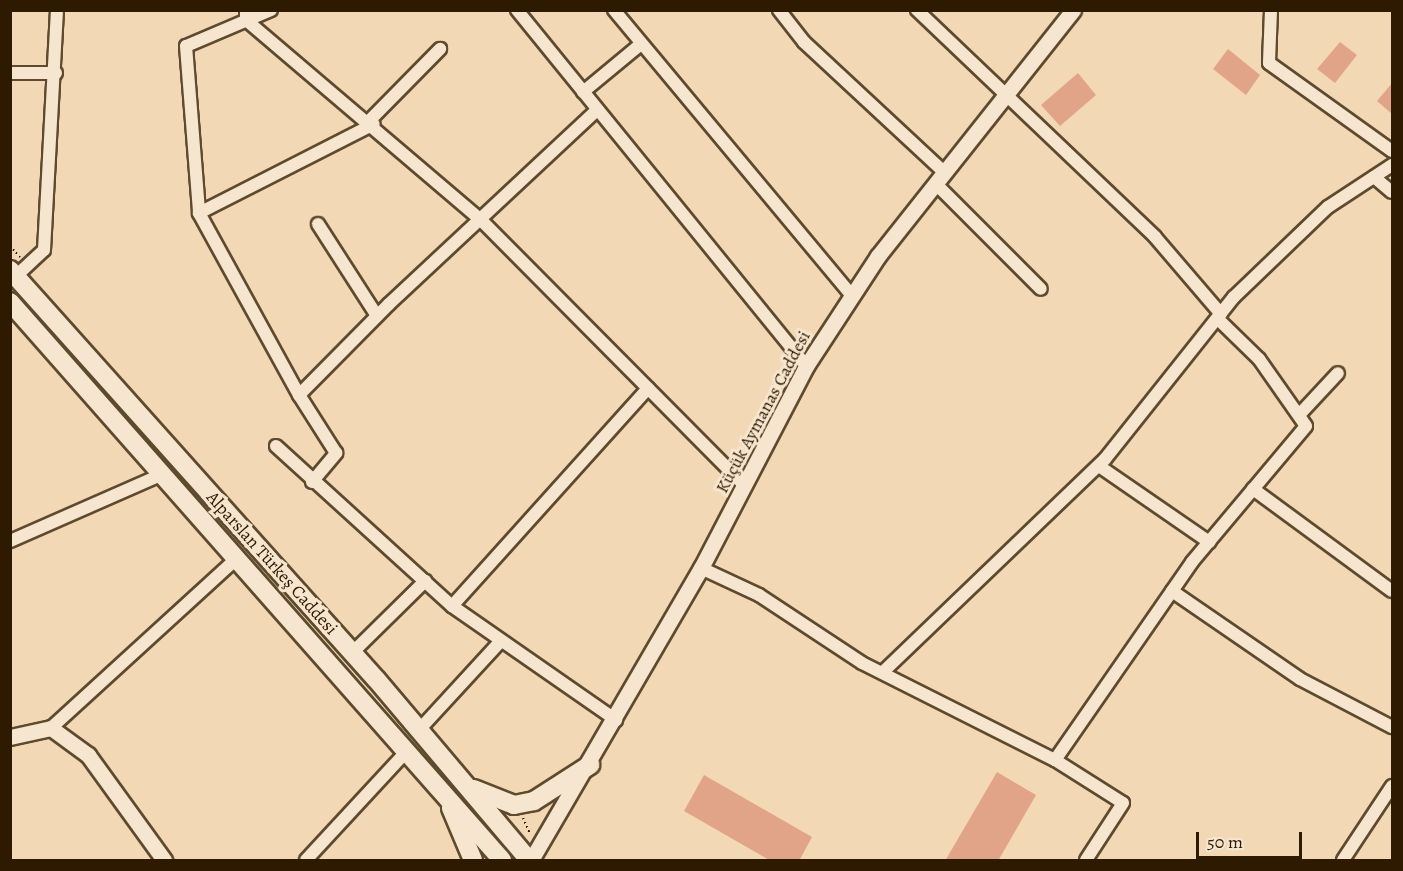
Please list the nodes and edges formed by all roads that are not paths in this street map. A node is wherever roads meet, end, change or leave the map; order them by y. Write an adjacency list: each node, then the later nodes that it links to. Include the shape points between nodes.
1 (57, 10): 12 (street)
2 (271, 10): 9 (street)
3 (517, 10): 14 (street)
4 (614, 10): 10 (street)
5 (779, 10): 21 (street, via 804,42)
6 (917, 10): 15 (street)
7 (1073, 10): 15 (street, Küçük Aymanas Caddesi)
8 (1271, 10): 18 (street, via 1269,63)
9 (246, 15): 17 (street); 23 (street, via 186,46)
10 (641, 44): 14 (street); 28 (street)
11 (440, 49): 17 (street)
12 (56, 73): 13 (street); 26 (street, via 44,250)
13 (10, 74)
14 (583, 92): 16 (street)
15 (1006, 98): 21 (street, Küçük Aymanas Caddesi); 31 (street, via 1155,237)
16 (597, 110): 24 (street); 32 (street)
17 (372, 122): 23 (street); 24 (street)
18 (1392, 151)
19 (1392, 165): 20 (street)
20 (1374, 177): 22 (street); 31 (street, via 1328,207)
21 (940, 179): 27 (street); 28 (street, Küçük Aymanas Caddesi)
22 (1392, 192)
23 (199, 213): 35 (street)
24 (479, 218): 30 (street); 34 (street)
25 (318, 224): 30 (street)
26 (13, 273): 52 (main road, Alparslan Türkeş Caddesi)
27 (1041, 289)
28 (852, 296): 32 (street, Küçük Aymanas Caddesi)
29 (10, 302): 39 (main road, Alparslan Türkeş Caddesi)
30 (377, 316): 35 (street)
31 (1220, 316): 36 (street, via 1259,359); 38 (street)
32 (806, 366): 41 (street, Küçük Aymanas Caddesi)
33 (1338, 373): 36 (street)
34 (648, 388): 41 (street); 50 (street)
35 (299, 395): 40 (street, via 336,453)
36 (1299, 415): 42 (street, via 1306,426)
37 (276, 446): 40 (street)
38 (1099, 466): 44 (street); 53 (street)
39 (160, 475): 43 (street); 45 (main road, Alparslan Türkeş Caddesi)
40 (312, 482): 47 (street)
41 (745, 486): 46 (street, Küçük Aymanas Caddesi)
42 (1253, 489): 44 (street); 49 (street)
43 (10, 542)
44 (1209, 542): 48 (street)
45 (236, 559): 56 (street); 59 (main road, Alparslan Türkeş Caddesi)
46 (701, 568): 53 (street, via 759,595 861,663); 54 (street, Küçük Aymanas Caddesi)
47 (425, 581): 50 (street); 52 (street)
48 (1172, 591): 55 (street, via 1300,679); 60 (street)
49 (1392, 591)
50 (452, 606): 51 (street)
51 (500, 642): 54 (street); 57 (street)
52 (352, 653): 57 (main road, Alparslan Türkeş Caddesi)
53 (884, 671): 60 (street)
54 (616, 720): 61 (street, Küçük Aymanas Caddesi)
55 (1392, 727)
56 (51, 728): 58 (street); 65 (street, via 88,755)
57 (419, 730): 62 (main road, Alparslan Türkeş Caddesi)
58 (10, 737)
59 (408, 750): 64 (main road, Alparslan Türkeş Caddesi); 66 (street)
60 (1055, 760): 70 (street, via 1123,803)
61 (590, 765): 62 (main road, via 559,789 520,804 487,797); 69 (street, Küçük Aymanas Caddesi)
62 (465, 784): 69 (main road, Alparslan Türkeş Caddesi)
63 (1392, 786): 71 (street)
64 (442, 787): 67 (main road); 68 (main road, Alparslan Türkeş Caddesi)
65 (164, 861)
66 (306, 861)
67 (473, 861)
68 (502, 861)
69 (530, 861)
70 (1086, 861)
71 (1342, 861)

